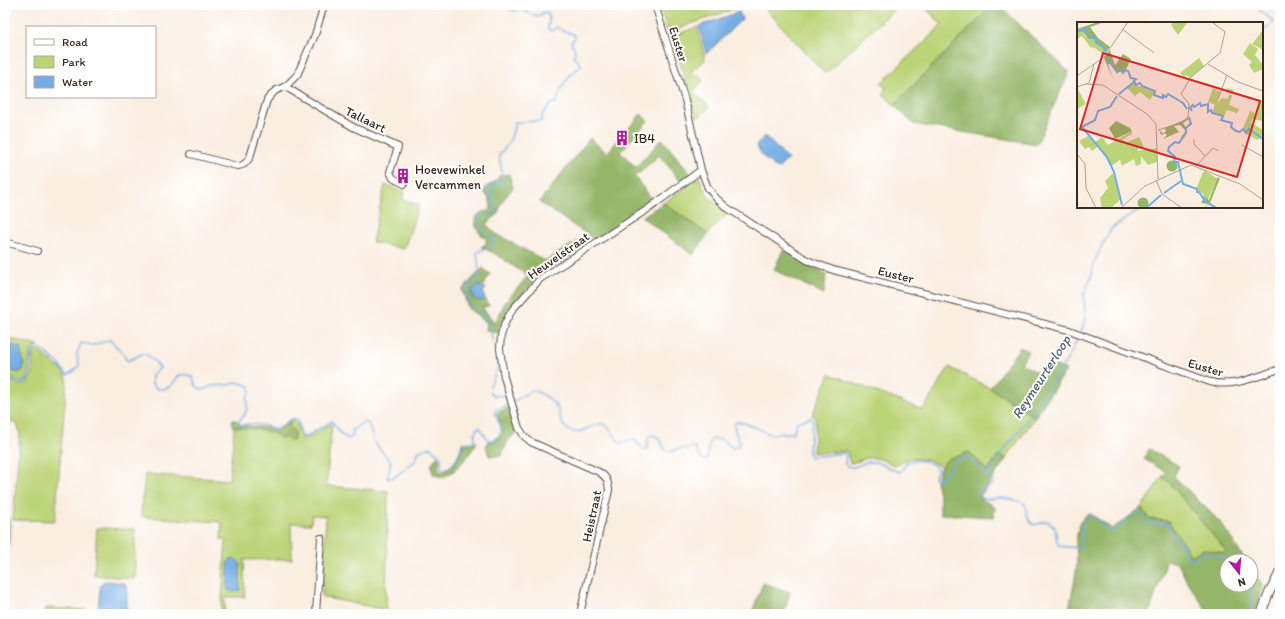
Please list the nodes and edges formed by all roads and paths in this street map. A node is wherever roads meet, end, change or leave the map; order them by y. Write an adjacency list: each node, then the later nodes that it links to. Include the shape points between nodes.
1 (324, 5): 3 (street, via 302,65 297,75)
2 (655, 5): 5 (street, Euster, via 685,100)
3 (286, 86): 4 (street, via 275,91 267,100 250,157 242,166); 6 (street, Tallaart, via 353,127 398,147 390,172 393,178)
4 (191, 154)
5 (701, 170): 9 (street, Euster, via 708,188 726,207 818,266 1069,330 1216,384 1235,383); 10 (street, Heuvelstraat, via 648,209 540,279 521,298 505,323 501,336 502,366)
6 (404, 184)
7 (5, 242): 8 (street)
8 (37, 251)
9 (1280, 369)
10 (511, 403): 14 (street, Heistraat, via 519,428 531,442 599,472 608,481 609,490)
11 (321, 538): 13 (street)
12 (1280, 572): 15 (main road)
13 (316, 614)
14 (580, 614)
15 (1261, 614)

